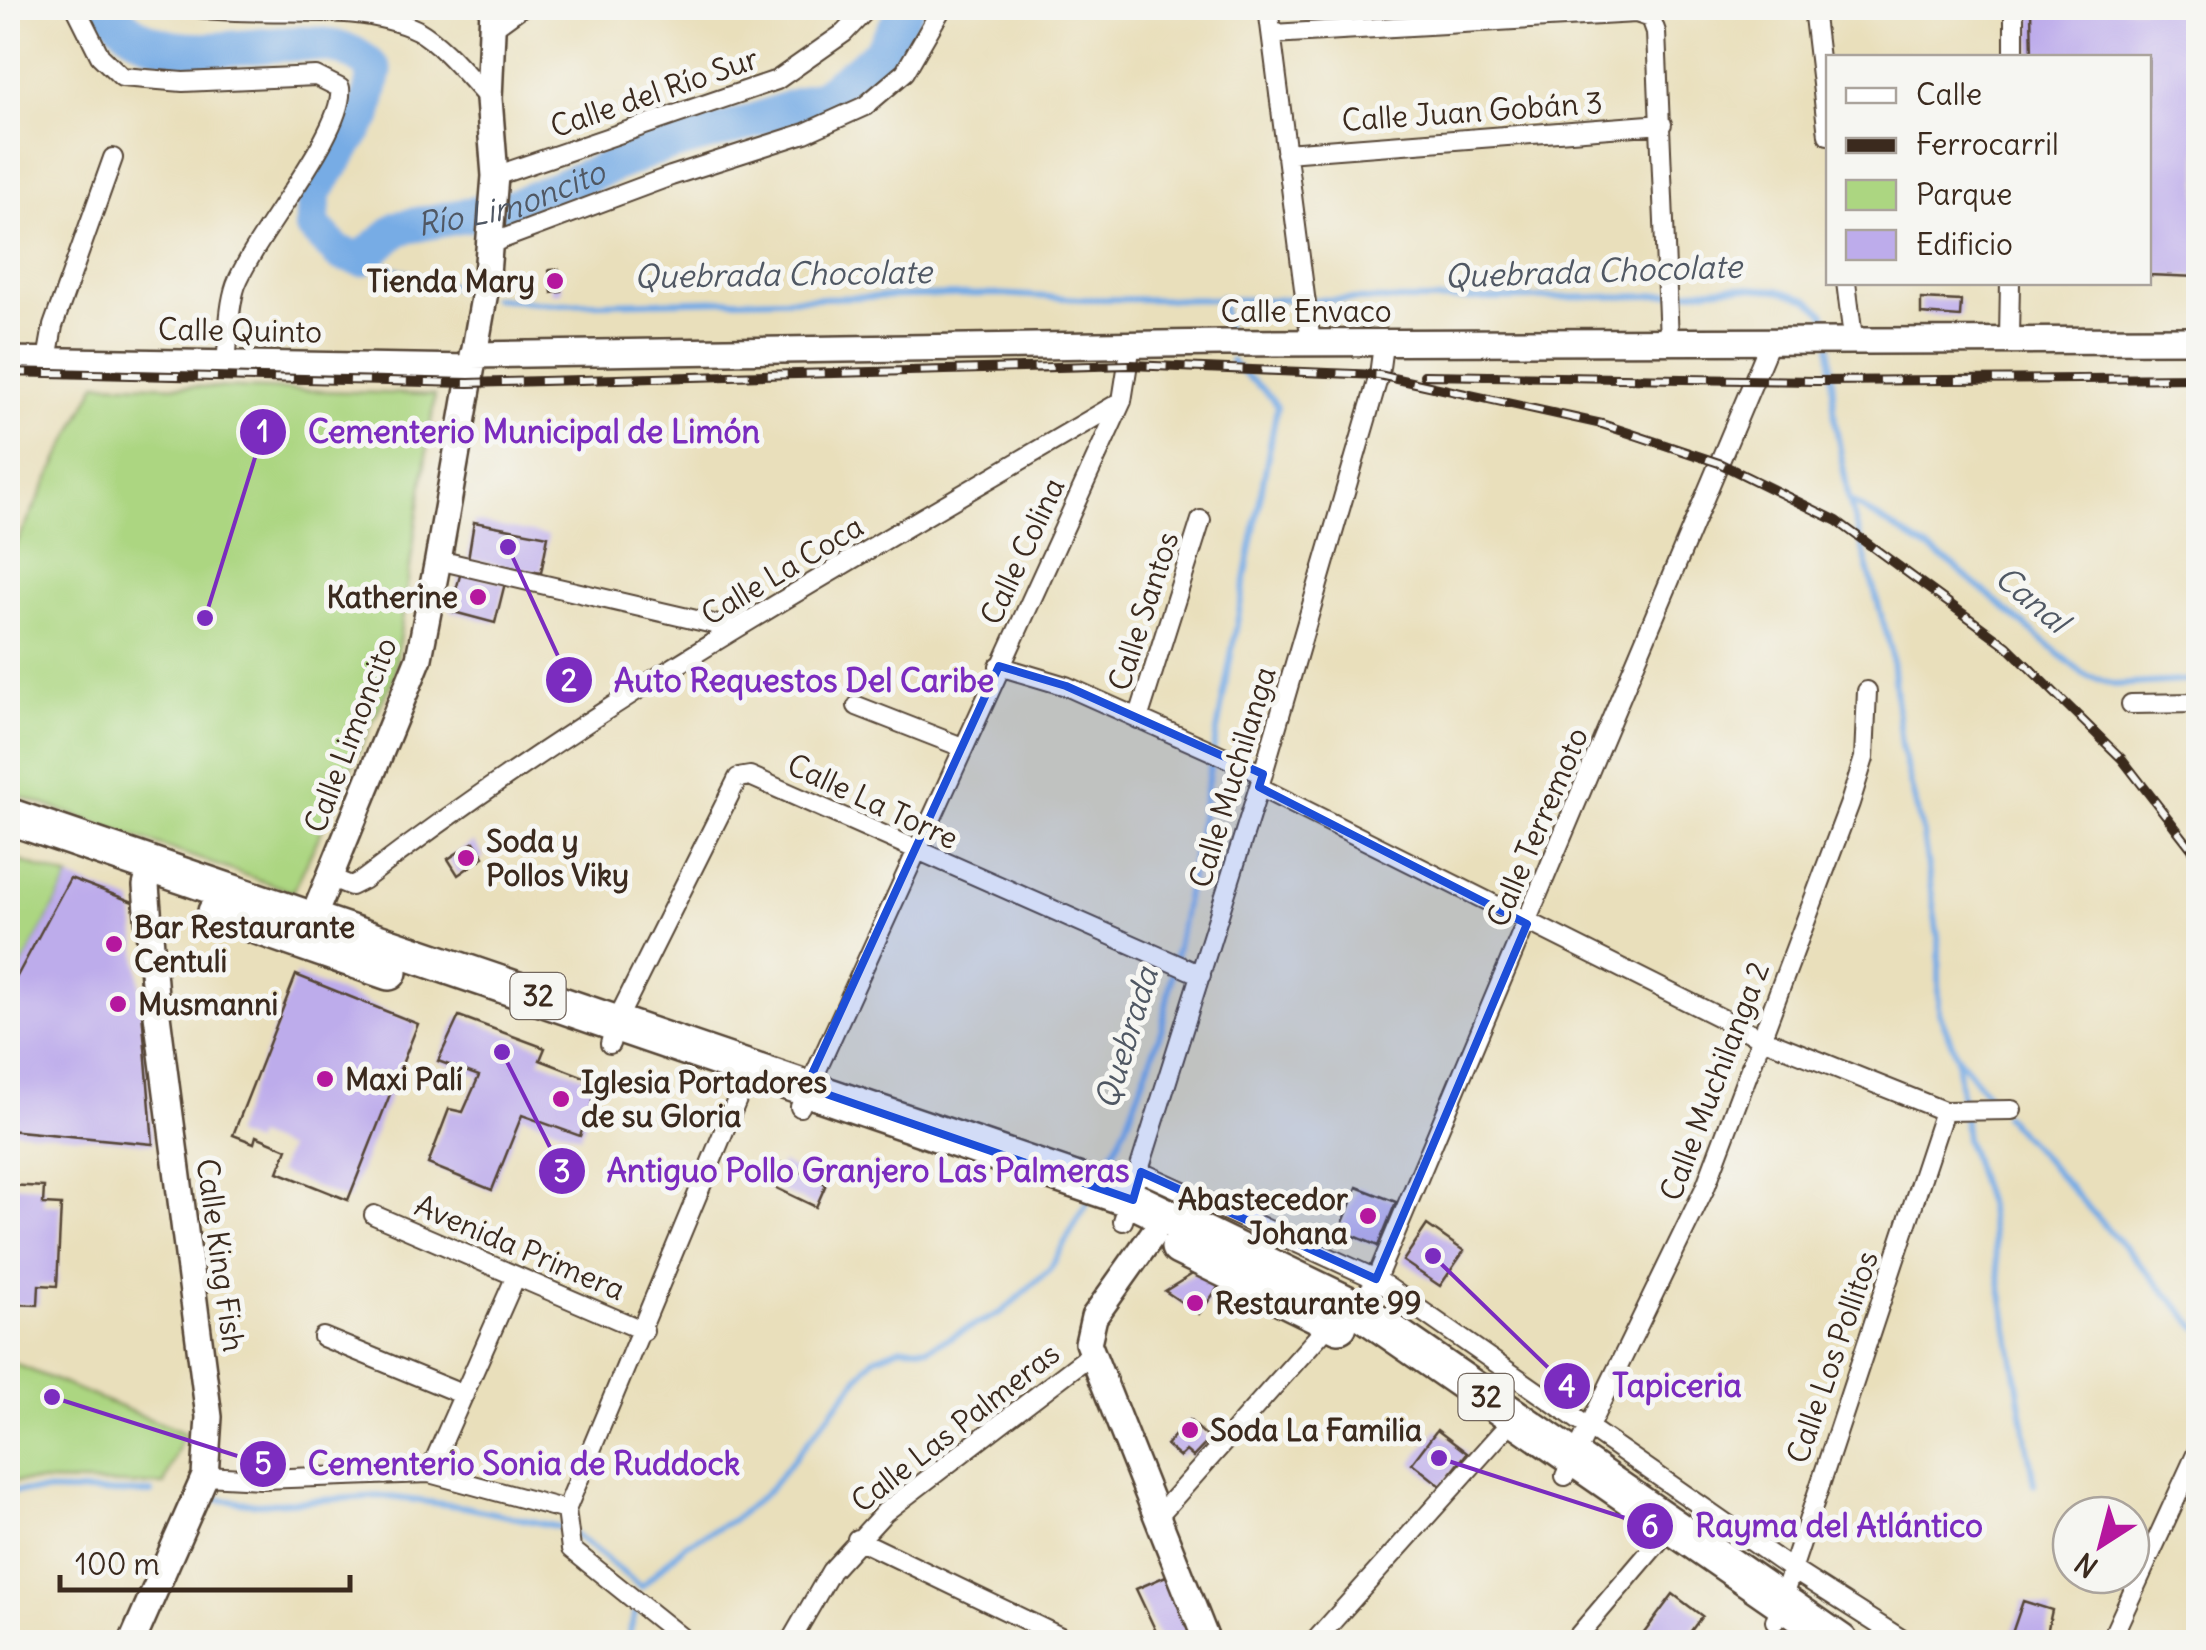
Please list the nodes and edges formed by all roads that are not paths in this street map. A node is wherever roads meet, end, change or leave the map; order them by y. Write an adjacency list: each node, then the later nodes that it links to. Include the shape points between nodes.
1 (76, 8): 31 (street, via 100,56 122,77 182,82 316,76 340,88 342,102 328,129 235,288)
2 (198, 8): 12 (street, via 366,11 395,20 437,45)
3 (520, 8): 9 (street)
4 (868, 8): 17 (street, Calle del Río Sur, via 777,80)
5 (942, 8): 18 (street, via 904,72 865,106 806,134)
6 (1268, 8): 10 (street)
7 (1813, 8): 13 (street)
8 (2014, 8): 11 (street)
9 (492, 18): 12 (street, Calle Limoncito)
10 (1272, 34): 14 (street, via 1646,14 1656,32); 15 (street)
11 (2014, 55)
12 (489, 100): 17 (street, Calle Limoncito)
13 (1826, 118)
14 (1662, 124): 15 (street, Calle Juan Gobán 3); 21 (street)
15 (1286, 153): 25 (street)
16 (113, 158): 30 (street)
17 (494, 184): 18 (street, Calle Limoncito)
18 (490, 237): 32 (street, Calle Limoncito)
19 (1846, 285): 23 (street)
20 (2010, 285): 22 (street)
21 (1669, 332): 26 (street, Calle Envaco); 28 (street, Calle Envaco)
22 (2009, 338): 23 (street, Calle Envaco); 24 (street, Calle Envaco)
23 (1838, 339): 26 (street, Calle Envaco)
24 (2198, 340)
25 (1312, 342): 27 (street, Calle Envaco); 28 (street, Calle Envaco)
26 (1770, 342): 50 (street, Calle Terremoto)
27 (1131, 344): 32 (street, Calle Envaco); 33 (street)
28 (1382, 345): 44 (street, Calle Muchilanga, via 1380,374)
29 (8, 360): 30 (street, Calle Quinto)
30 (47, 360): 31 (street, Calle Quinto)
31 (226, 362): 32 (street, Calle Quinto)
32 (472, 362): 35 (street, Calle Limoncito)
33 (1122, 401): 36 (street, Calle La Coca); 37 (street, Calle Colina)
34 (1201, 520): 42 (street, Calle Santos)
35 (438, 560): 36 (street); 49 (street, Calle Limoncito, via 418,658)
36 (735, 629): 49 (street, Calle La Coca, via 459,807 363,880 351,886)
37 (998, 666): 42 (street, via 1066,686); 43 (street, Calle Colina)
38 (1867, 690): 54 (street, Calle Muchilanga 2, via 1864,758 1855,788)
39 (2198, 703): 40 (street)
40 (2131, 704)
41 (857, 706): 43 (street)
42 (1138, 720): 44 (street)
43 (962, 748): 47 (street, Calle Colina)
44 (1260, 780): 50 (street); 52 (street, Calle Muchilanga)
45 (8, 816): 48 (highway, 32)
46 (8, 839): 48 (highway, 32)
47 (914, 850): 52 (street, Calle La Torre); 53 (street, Calle La Torre, via 762,780 738,778); 56 (street, Calle Colina)
48 (149, 875): 51 (highway, 32); 71 (street, Calle King Fish, via 156,1007 208,1417)
49 (329, 877): 51 (street, Calle Limoncito)
50 (1527, 924): 54 (street); 62 (street, Calle Terremoto)
51 (307, 933): 53 (highway, 32)
52 (1195, 972): 59 (street, Calle Muchilanga)
53 (613, 1033): 55 (highway, 32); 56 (highway, 32)
54 (1759, 1037): 58 (street); 69 (street, Calle Muchilanga 2, via 1697,1206)
55 (741, 1090): 56 (highway, 32); 63 (street)
56 (803, 1097): 59 (highway, 32)
57 (2012, 1110): 58 (street)
58 (1949, 1112): 76 (street, Calle Los Pollitos)
59 (1128, 1205): 62 (highway, 32); 62 (street); 65 (street, via 1091,1322)
60 (374, 1215): 61 (street, Avenida Primera)
61 (516, 1276): 63 (street, Avenida Primera); 66 (street)
62 (1353, 1309): 67 (highway, 32); 69 (highway, 32); 73 (street, Calle Terremoto)
63 (644, 1331): 72 (street)
64 (323, 1337): 66 (street)
65 (1090, 1356): 73 (street); 74 (street, Calle Las Palmeras)
66 (464, 1395): 70 (street)
67 (1501, 1433): 69 (highway, 32); 83 (street)
68 (2198, 1450): 88 (street)
69 (1576, 1454): 75 (highway, 32); 76 (street); 77 (highway, 32)
70 (429, 1474): 71 (street); 72 (street)
71 (205, 1476): 78 (street, Calle King Fish)
72 (566, 1513): 79 (street, via 571,1548)
73 (1157, 1517): 82 (street)
74 (858, 1539): 80 (street, Calle Las Palmeras); 81 (street)
75 (1658, 1542): 77 (highway, 32); 84 (street)
76 (1790, 1568): 77 (street, Calle Los Pollitos); 87 (street)
77 (1777, 1611): 85 (highway, 32); 86 (highway, 32)
78 (132, 1642)
79 (687, 1642)
80 (790, 1642)
81 (1071, 1642)
82 (1208, 1642)
83 (1314, 1642)
84 (1573, 1642)
85 (1806, 1642)
86 (1840, 1642)
87 (1906, 1642)
88 (2110, 1642)

